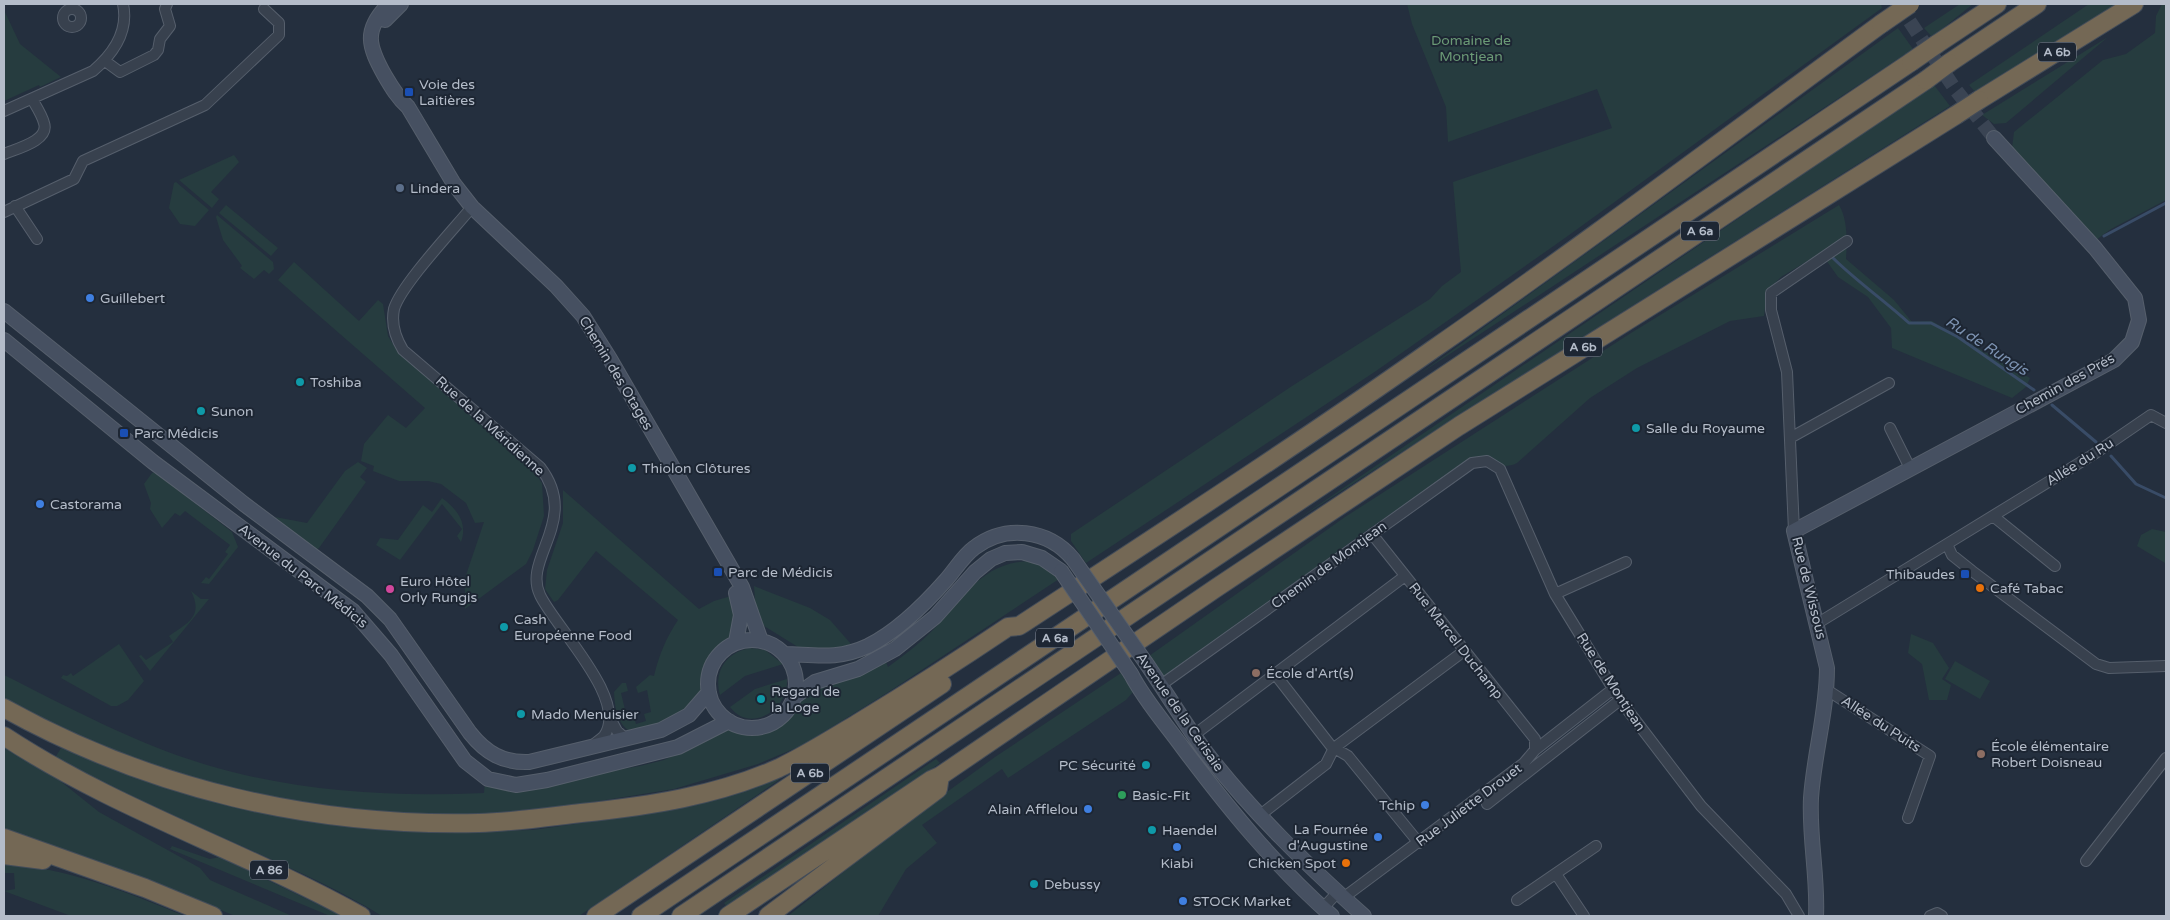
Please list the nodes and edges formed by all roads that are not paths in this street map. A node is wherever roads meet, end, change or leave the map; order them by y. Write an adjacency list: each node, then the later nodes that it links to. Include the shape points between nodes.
1 (123, 4): 11 (street, via 123,27 118,42)
2 (167, 4): 11 (street, via 165,9 170,26 154,55 120,72)
3 (389, 4): 10 (street, via 378,15)
4 (401, 4): 10 (street)
5 (1910, 4): 39 (highway, A 6b, bridge, via 1439,346)
6 (1997, 4): 80 (highway, A 6a, bridge)
7 (2037, 4): 81 (highway, A 6a, bridge)
8 (2134, 4): 62 (highway, A 6b, bridge, via 1459,426)
9 (264, 5): 16 (street, via 279,23 279,35 205,104 83,161 74,179)
10 (375, 36): 17 (street, Chemin des Otages, via 370,40 376,60)
11 (105, 60): 12 (street, via 93,71)
12 (32, 99): 13 (street); 15 (street, via 45,125 44,133)
13 (4, 111)
14 (1994, 138): 27 (street, Chemin des Prés, via 2095,248 2135,298 2139,320 2132,342 2114,360)
15 (4, 154)
16 (15, 206): 18 (street); 19 (street)
17 (472, 207): 34 (street, Chemin des Otages, via 583,316); 53 (street, Rue de la Méridienne, via 403,291 394,310 395,333 403,350 547,476 555,512 538,569 538,592 593,672 604,694)
18 (4, 212)
19 (37, 239)
20 (1847, 241): 26 (street, Rue de Wissous, via 1771,293 1771,310 1787,372)
21 (4, 311): 58 (street, Avenue du Parc Médicis, via 237,498 367,596 390,619 481,746 492,754 518,763 543,760)
22 (4, 340): 54 (street, Avenue du Parc Médicis, via 153,462 353,612 387,649 465,762 488,779 516,785 556,778 678,747)
23 (1889, 383): 26 (street)
24 (2166, 423): 29 (street, Allée du Ru, via 2151,415)
25 (1890, 428): 27 (street)
26 (1790, 438): 30 (street, Rue de Wissous)
27 (1910, 468): 30 (street, Chemin des Prés)
28 (1500, 469): 31 (street, Chemin de Montjean, via 1488,461 1472,463); 37 (street, Rue de Montjean)
29 (1993, 516): 32 (street, Allée du Ru); 35 (street)
30 (1794, 531): 38 (street, Rue de Wissous, via 1798,556)
31 (1372, 534): 36 (street, Rue Marcel Duchamp); 46 (street, Chemin de Montjean)
32 (1947, 544): 38 (street, Allée du Ru); 44 (street, via 1952,555 1972,572 2096,664 2109,668)
33 (1626, 562): 37 (street)
34 (727, 564): 40 (street, Chemin des Otages, via 742,587); 41 (street, Chemin des Otages, via 741,615)
35 (2055, 566)
36 (1405, 576): 42 (street, Rue Marcel Duchamp); 45 (street)
37 (1555, 594): 47 (street, Rue de Montjean)
38 (1818, 622): 48 (street, Rue de Wissous, via 1827,668)
39 (1019, 626): 52 (highway, via 1008,627 804,755 753,778 707,793 643,806 515,821 374,820 251,802 130,767 58,738); 79 (highway, A 6b, via 1014,636)
40 (761, 641): 41 (street); 43 (street)
41 (736, 642): 49 (street, via 716,659 709,674)
42 (1464, 651): 59 (street); 60 (street, Rue Marcel Duchamp, via 1535,740)
43 (785, 654): 46 (street, Avenue de la Cerisaie, bridge, via 821,658 838,656 877,641 908,618 973,549 1001,534 1028,533 1049,539 1073,559); 50 (street, via 795,678)
44 (2166, 666)
45 (1275, 674): 56 (street); 59 (street)
46 (1161, 685): 56 (street, Avenue de la Cerisaie)
47 (1613, 689): 51 (street, Rue de Montjean); 60 (street, Rue Juliette Drouet)
48 (1827, 690): 65 (street, Allée du Puits, via 1930,756); 88 (street, Rue de Wissous, via 1815,760 1810,817)
49 (709, 692): 54 (street, via 717,710); 57 (street, Avenue du Parc Médicis, via 689,715 674,724)
50 (794, 697): 54 (street, via 782,716 772,722 751,727); 76 (street, Avenue de la Cerisaie, bridge, via 815,682 881,659 935,617 991,559 1005,554 1027,553 1050,561 1061,571 1131,674 1147,704 1291,878)
51 (1620, 700): 63 (street); 87 (street, Rue de Montjean, via 1701,806 1786,894)
52 (4, 708)
53 (609, 716): 57 (street, via 617,731); 58 (street, via 604,735)
54 (729, 721)
55 (4, 736): 78 (highway, A 86, via 86,785)
56 (1194, 736): 64 (street, Avenue de la Cerisaie)
57 (626, 738): 58 (street, Avenue du Parc Médicis)
58 (591, 746)
59 (1334, 748): 64 (street, via 1326,764); 67 (street, via 1348,756)
60 (1535, 750): 67 (street, Rue Juliette Drouet, via 1524,764)
61 (2166, 758): 70 (street)
62 (940, 776): 74 (highway, via 938,789); 82 (highway, A 6b)
63 (1488, 804)
64 (1259, 816): 73 (street, Avenue de la Cerisaie)
65 (1908, 818)
66 (4, 838): 71 (highway)
67 (1419, 843): 73 (street, Rue Juliette Drouet, via 1357,888)
68 (1596, 846): 72 (street)
69 (4, 856): 71 (highway)
70 (2086, 861)
71 (76, 865): 77 (highway, via 145,888)
72 (1556, 874): 75 (street); 86 (street)
73 (1341, 895): 76 (street, Rue Juliette Drouet); 85 (street, Avenue de la Cerisaie)
74 (792, 898): 83 (highway); 84 (highway, via 788,908)
75 (1517, 900)
76 (1327, 912)
77 (213, 916)
78 (361, 916)
79 (596, 916)
80 (641, 916)
81 (681, 916)
82 (728, 916)
83 (768, 916)
84 (778, 916)
85 (1364, 916)
86 (1584, 916)
87 (1799, 916)
88 (1816, 916)
89 (1930, 916): 90 (street, via 1938,913)
90 (1942, 916)

